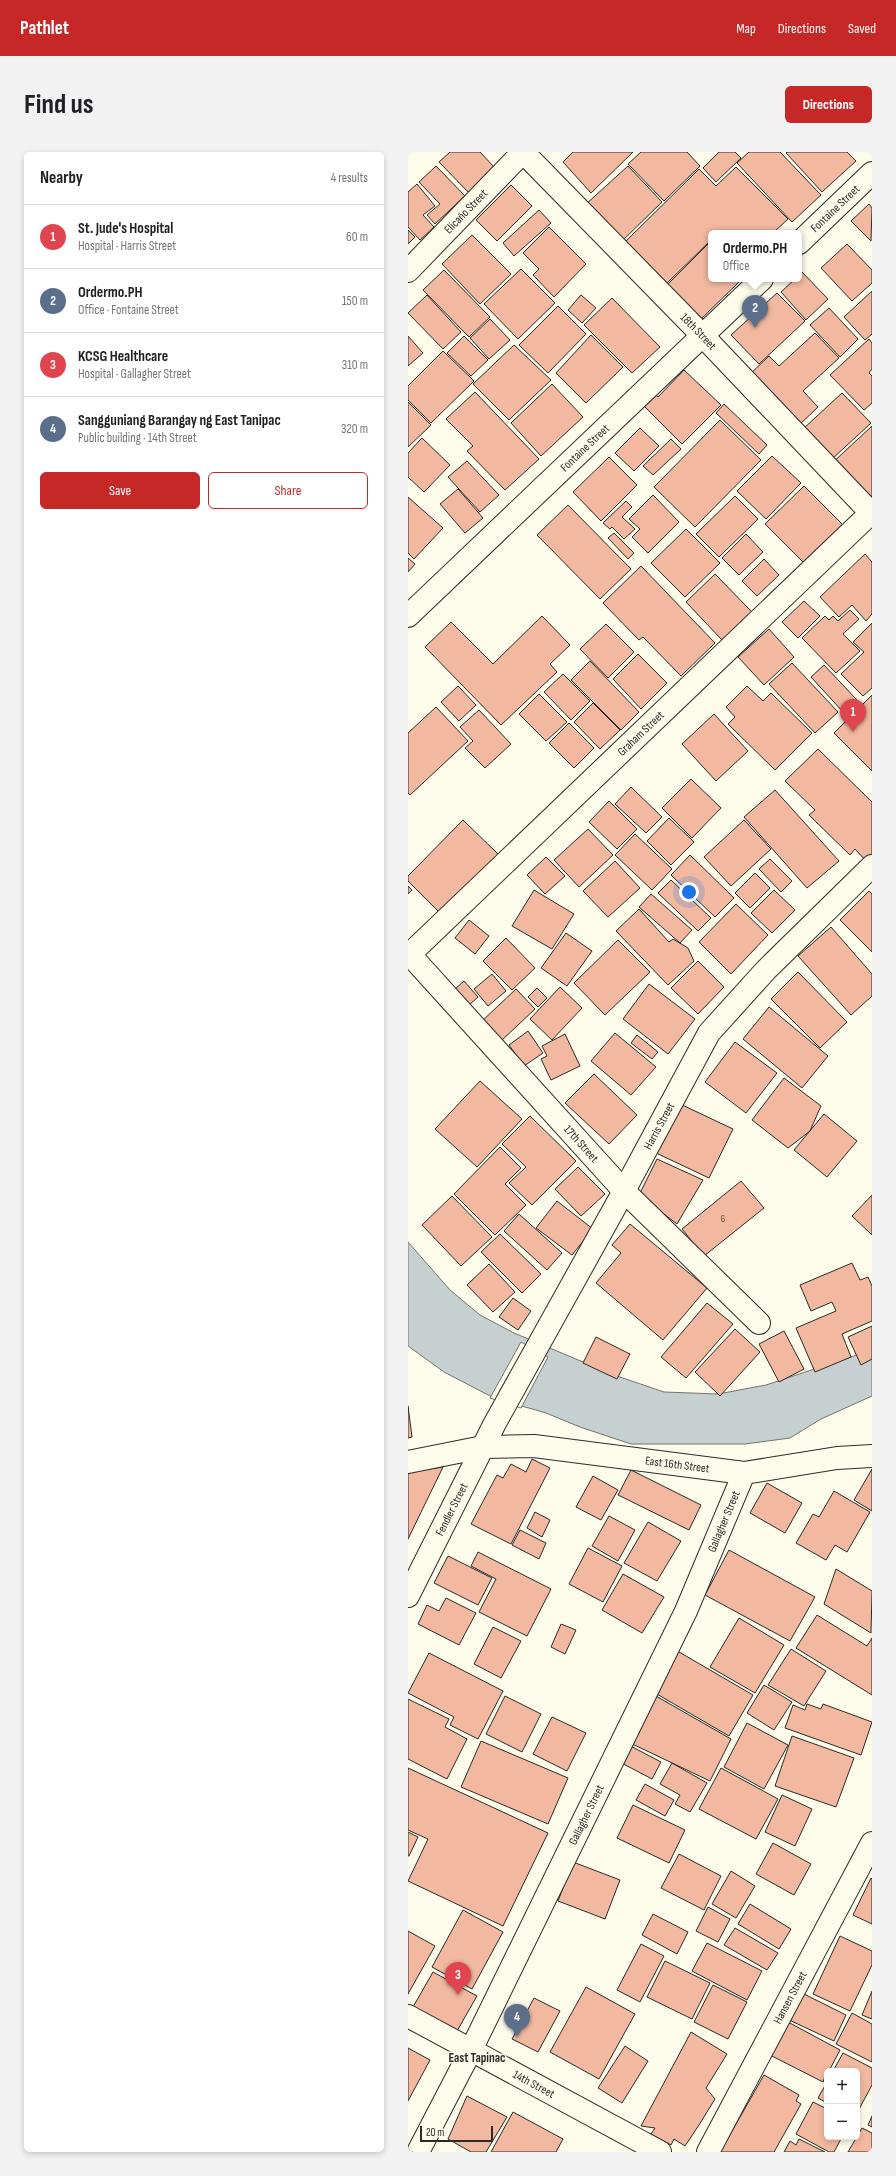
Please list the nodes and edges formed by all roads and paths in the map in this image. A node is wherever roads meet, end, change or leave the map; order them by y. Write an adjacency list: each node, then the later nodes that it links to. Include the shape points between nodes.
1 (523, 152): 4 (street, Elicaño Street); 6 (street, 18th Street)
2 (872, 173): 3 (street, Fontaine Street)
3 (802, 241)
4 (408, 271)
5 (759, 282): 6 (street, Fontaine Street)
6 (703, 336): 7 (street, 18th Street); 8 (street, Fontaine Street)
7 (872, 513): 10 (street, Graham Street, via 412,952)
8 (408, 616)
9 (872, 866): 11 (street, Harris Street, via 766,970 709,1033)
10 (412, 957): 11 (street, 17th Street)
11 (624, 1191): 12 (street, 17th Street); 13 (street, Harris Street)
12 (759, 1323)
13 (495, 1423): 14 (street, Fendler Street)
14 (483, 1447): 16 (street, East 16th Street); 17 (street, East 16th Street, via 534,1446); 18 (street, Fendler Street)
15 (872, 1456): 17 (street, East 16th Street, via 838,1458)
16 (408, 1462)
17 (744, 1473): 21 (street, Gallagher Street, via 686,1611)
18 (408, 1596)
19 (872, 1843): 24 (street, Hansen Street)
20 (408, 2016): 21 (street, 14th Street)
21 (471, 2050): 22 (street, Gallagher Street); 23 (street, 14th Street)
22 (418, 2152)
23 (660, 2152)
24 (708, 2152)

